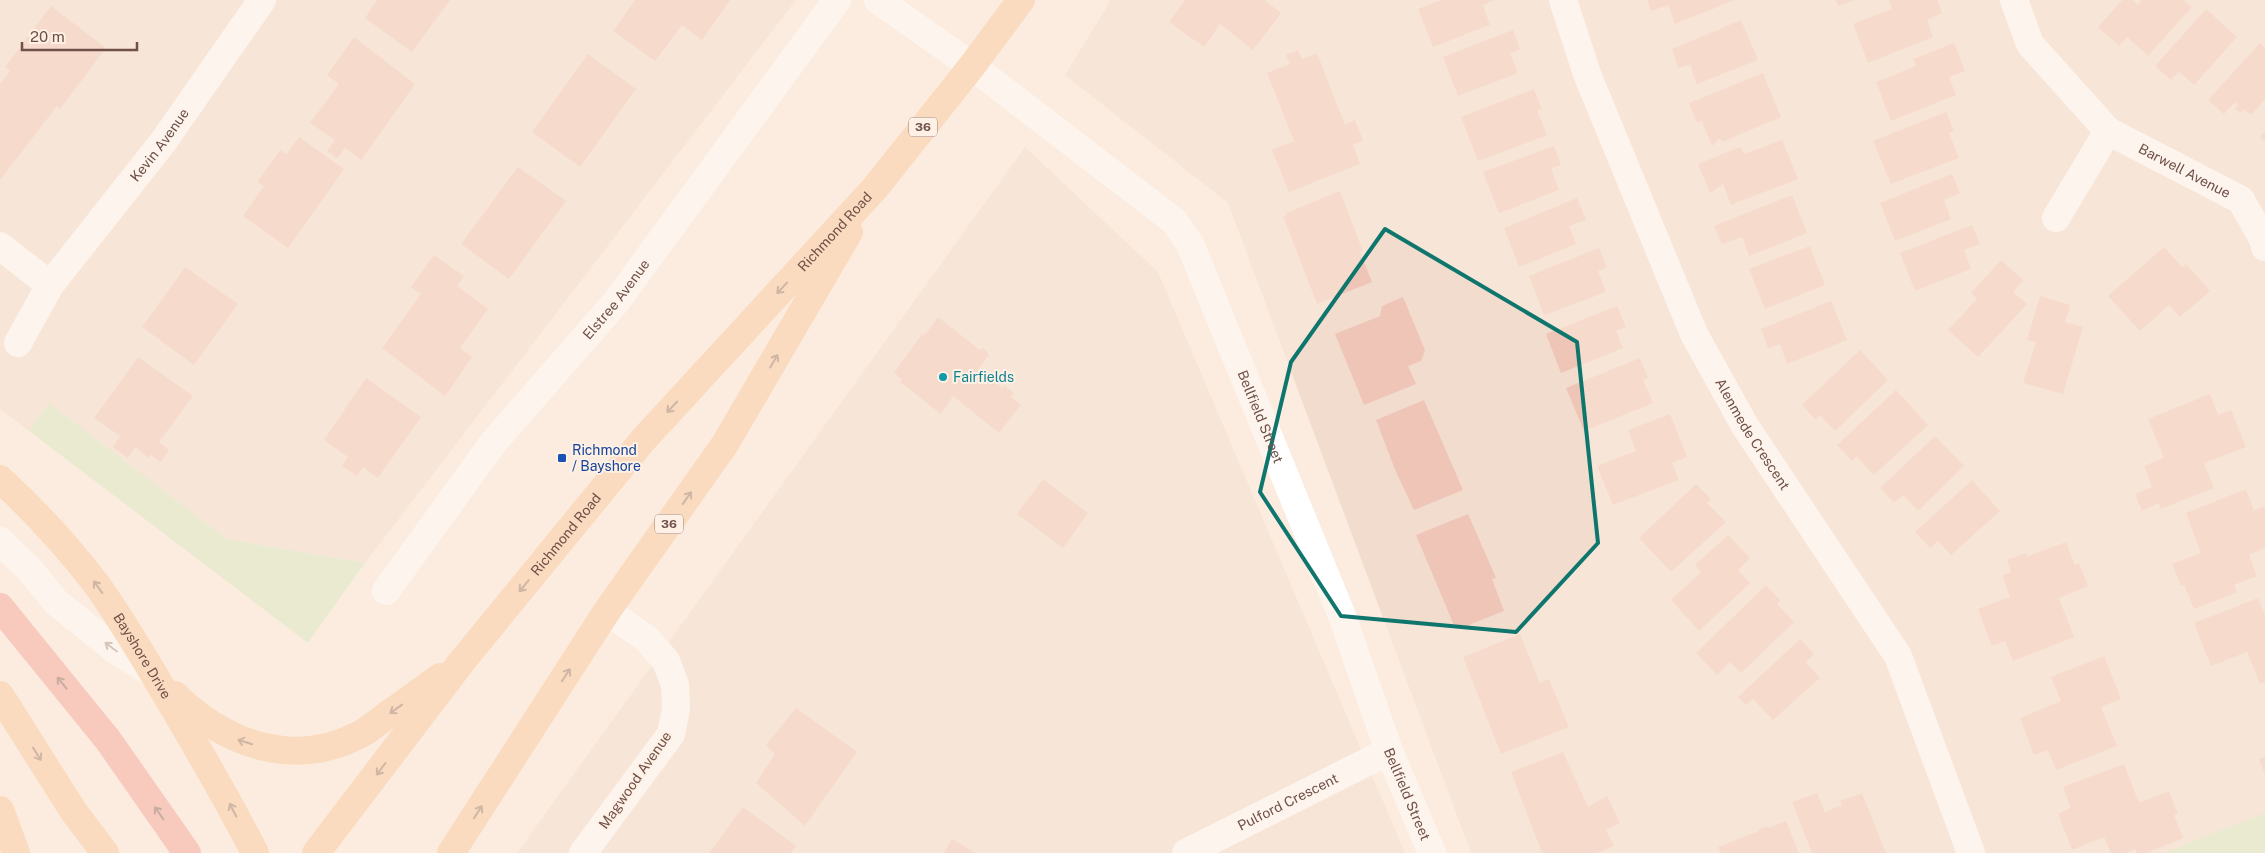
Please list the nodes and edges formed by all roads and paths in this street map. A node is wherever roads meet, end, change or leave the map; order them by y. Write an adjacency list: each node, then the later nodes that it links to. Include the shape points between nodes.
1 (262, 0): 13 (street, Kevin Avenue, via 163,142)
2 (837, 0): 17 (street, Elstree Avenue, via 616,302 493,443)
3 (878, 0): 7 (street, Bellfield Street)
4 (1021, 0): 7 (main road, Richmond Road / 36)
5 (1564, 0): 34 (street, Alenmede Crescent, via 1587,74 1694,334 1745,426 1898,656)
6 (2014, 0): 8 (street, Barwell Avenue, via 2030,44)
7 (972, 66): 9 (main road, Richmond Road / 36); 23 (street, Bellfield Street, via 1174,222 1190,244 1342,616)
8 (2108, 131): 10 (street); 12 (street, Barwell Avenue, via 2241,200)
9 (875, 188): 19 (main road, Richmond Road / 36, one-way to 9, via 725,444); 20 (main road, Richmond Road / 36, one-way to 20, via 643,440)
10 (2056, 218)
11 (0, 246): 13 (street)
12 (2265, 248)
13 (50, 285): 14 (street, Kevin Avenue)
14 (18, 343)
15 (0, 479): 21 (main road, Bayshore Drive, one-way to 15, via 97,585 33,509)
16 (0, 541): 21 (street, one-way to 16, via 117,651 56,602)
17 (386, 591)
18 (0, 607): 27 (highway, one-way to 18, via 108,740)
19 (608, 611): 30 (main road, Richmond Road / 36, one-way to 19); 31 (street, Magwood Avenue, via 647,639 666,661 675,685 676,709 671,734)
20 (464, 660): 21 (main road, one-way to 21, via 361,734 335,746 308,750 273,749 241,742 205,721); 29 (main road, Richmond Road / 36, one-way to 29)
21 (153, 673): 28 (main road, Bayshore Drive, one-way to 21, via 220,784)
22 (0, 695): 26 (main road, one-way to 26, via 74,812)
23 (1390, 751): 32 (street, Pulford Crescent); 33 (street, Bellfield Street)
24 (0, 810): 25 (main road)
25 (16, 853)
26 (105, 853)
27 (187, 853)
28 (256, 853)
29 (316, 853)
30 (452, 853)
31 (583, 853)
32 (1186, 853)
33 (1432, 853)
34 (1970, 853)

